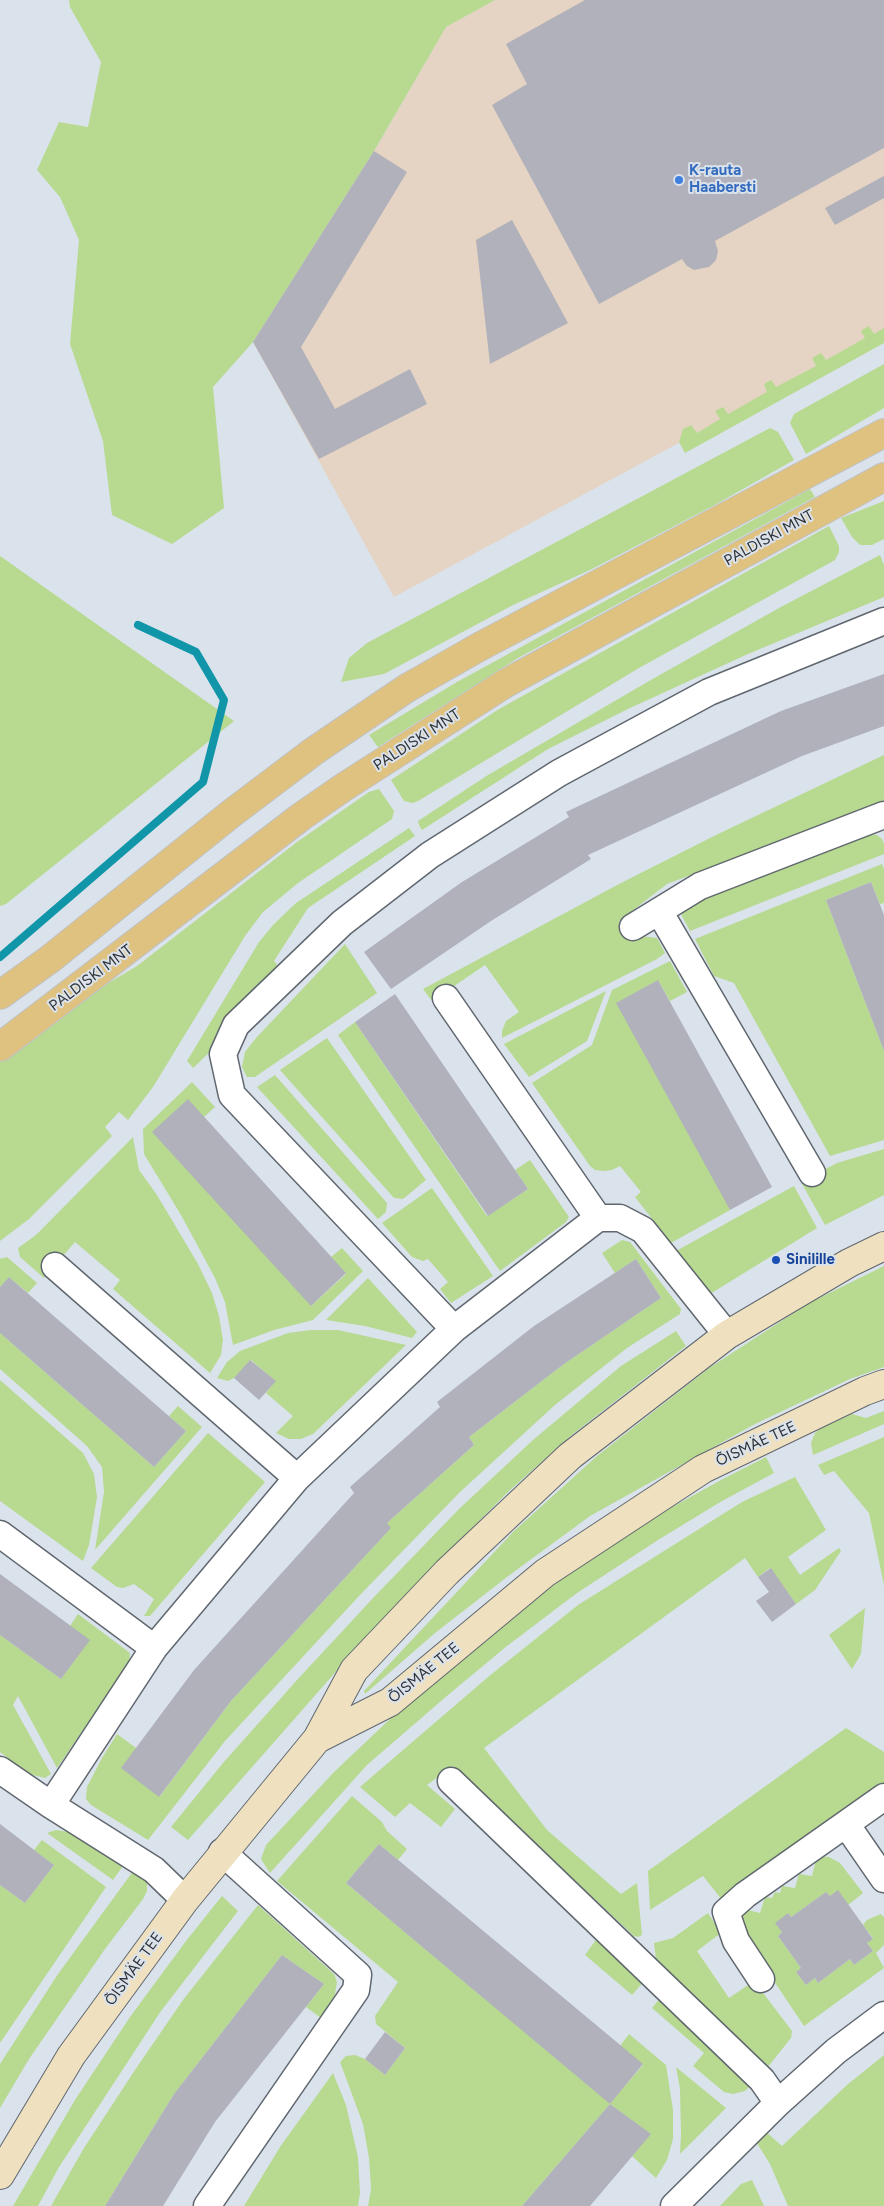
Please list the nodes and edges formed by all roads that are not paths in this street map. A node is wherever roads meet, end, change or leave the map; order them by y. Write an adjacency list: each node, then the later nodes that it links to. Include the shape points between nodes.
1 (884, 426): 3 (main road)
2 (884, 433): 3 (main road)
3 (859, 445): 9 (main road, via 407,688 314,750)
4 (879, 478): 11 (main road, PALDISKI MNT, via 506,683 344,787)
5 (884, 621): 16 (street, via 709,692 558,773 430,855 342,923 236,1026 223,1054 232,1095)
6 (884, 815): 7 (street, via 700,886)
7 (659, 911): 8 (street); 12 (street)
8 (633, 927)
9 (0, 995)
10 (446, 998): 13 (street)
11 (0, 1047)
12 (812, 1173)
13 (598, 1218): 16 (street); 17 (street, via 620,1218 643,1230)
14 (884, 1246): 17 (main road)
15 (55, 1266): 19 (street)
16 (454, 1329): 19 (street)
17 (727, 1336): 22 (main road, via 570,1456 447,1572 354,1670)
18 (884, 1384): 22 (main road, ÕISMÄE TEE, via 703,1469 545,1573 390,1702)
19 (297, 1478): 21 (street)
20 (0, 1534): 21 (street)
21 (154, 1648): 26 (street)
22 (317, 1739): 28 (main road, ÕISMÄE TEE)
23 (0, 1770): 26 (street)
24 (451, 1781): 33 (street, via 762,2080)
25 (884, 1797): 27 (street)
26 (51, 1805): 30 (street, via 154,1870)
27 (846, 1824): 29 (street); 31 (street, via 726,1912 736,1941)
28 (222, 1852): 30 (main road, ÕISMÄE TEE); 35 (street, via 358,1975 356,1990)
29 (884, 1879)
30 (185, 1900): 34 (main road, ÕISMÄE TEE, via 70,2056)
31 (760, 1979)
32 (884, 2014): 33 (street)
33 (778, 2103): 36 (street)
34 (0, 2174)
35 (207, 2206)
36 (674, 2206)

